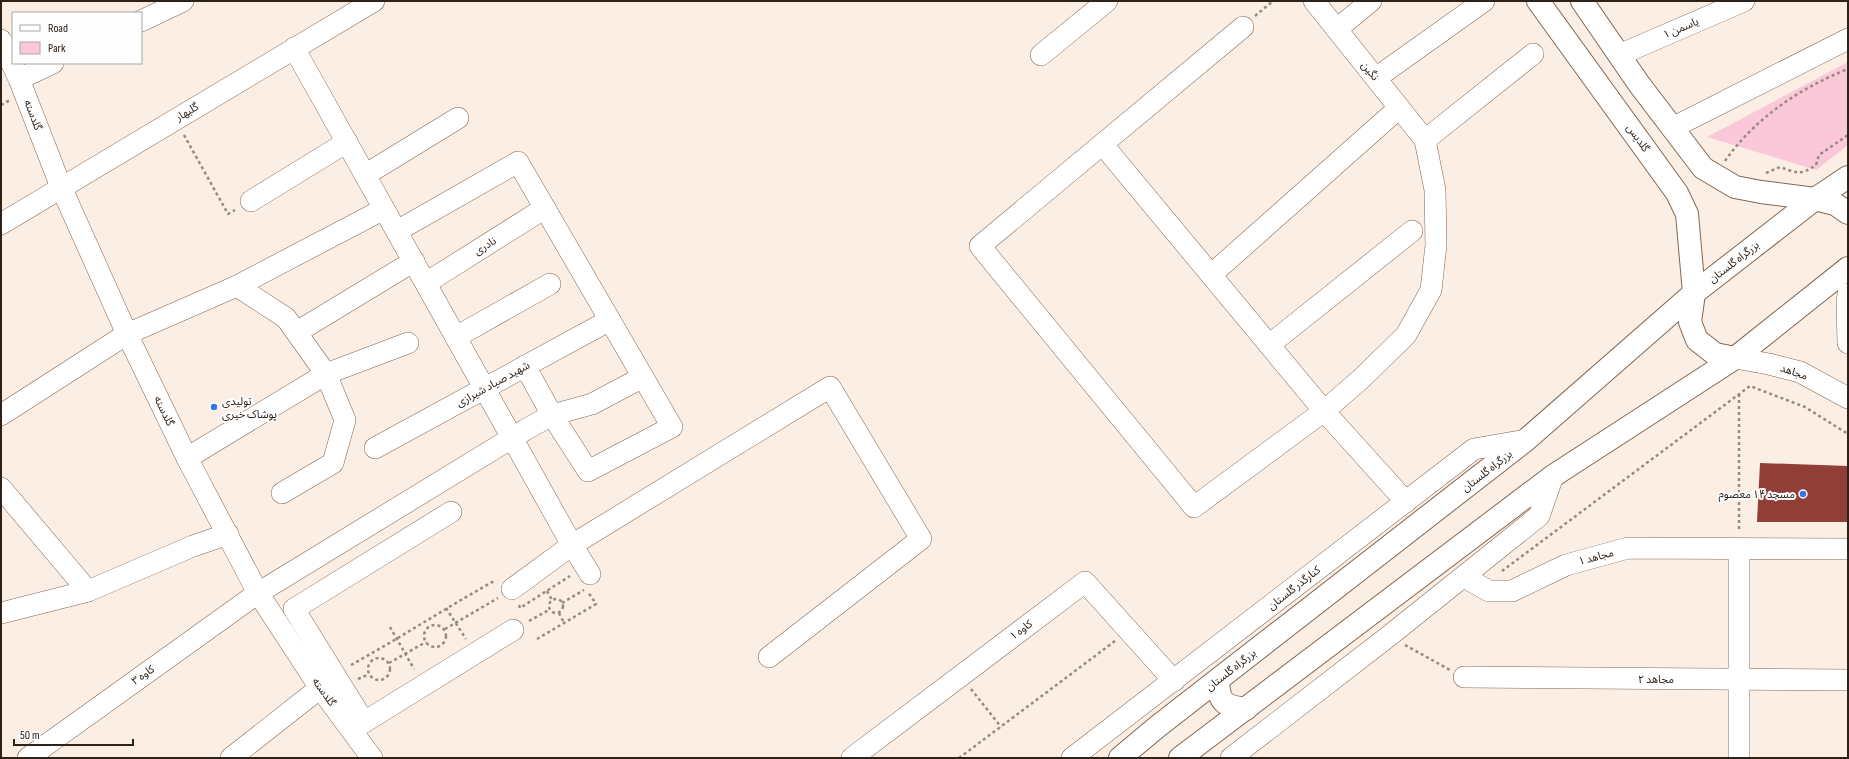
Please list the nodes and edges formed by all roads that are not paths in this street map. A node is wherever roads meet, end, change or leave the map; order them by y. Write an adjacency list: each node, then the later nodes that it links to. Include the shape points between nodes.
1 (183, 1): 11 (street)
2 (374, 1): 10 (street, گلبهار)
3 (1107, 1): 18 (street)
4 (1314, 1): 13 (street, نگین)
5 (1371, 1): 13 (street)
6 (1484, 1): 23 (street)
7 (1538, 1): 48 (main road, گلدیس, via 1677,193 1687,214)
8 (1582, 1): 19 (main road)
9 (1744, 1): 19 (street, یاسمن ۱)
10 (354, 6): 16 (street, گلبهار)
11 (142, 21)
12 (1243, 27): 30 (street)
13 (1337, 29): 23 (street, نگین)
14 (1848, 39): 27 (street)
15 (1, 40): 20 (street, گلدسته)
16 (294, 48): 29 (street); 33 (street, گلبهار)
17 (1533, 54): 28 (street)
18 (1041, 55)
19 (1619, 55): 27 (main road)
20 (12, 64)
21 (12, 64): 24 (street, گلدسته)
22 (51, 64): 24 (street)
23 (1376, 78): 25 (street, نگین)
24 (19, 79): 33 (street, گلدسته)
25 (1399, 108): 28 (street, نگین); 44 (street)
26 (458, 118): 31 (street)
27 (1672, 128): 34 (main road, via 1702,168 1715,176 1741,188)
28 (1426, 140): 63 (street, via 1435,190 1436,245 1431,290 1406,334)
29 (347, 142): 31 (street); 35 (street)
30 (1103, 145): 44 (street); 63 (street, via 980,246 1189,501 1194,507)
31 (365, 175): 37 (street)
32 (1848, 177): 34 (main road, بزرگراه گلستان)
33 (61, 186): 39 (street, گلبهار); 52 (street, گلدسته)
34 (1815, 199): 38 (main road, via 1835,204); 48 (main road, بزرگراه گلستان)
35 (251, 200)
36 (544, 208): 40 (street, via 518,162); 45 (street, نادری); 50 (street)
37 (384, 210): 40 (street); 47 (street)
38 (1848, 213)
39 (1, 224)
40 (397, 231): 42 (street)
41 (1412, 231): 56 (street)
42 (414, 261): 45 (street); 51 (street)
43 (1848, 268): 57 (main road)
44 (1212, 274): 56 (street)
45 (426, 283): 53 (street)
46 (550, 284): 53 (street)
47 (237, 286): 51 (street, via 286,318); 52 (street)
48 (1694, 293): 57 (main road, گلدیس, via 1690,322 1697,340 1715,354); 67 (main road, بزرگراه گلستان)
49 (1848, 294): 54 (street)
50 (610, 320): 58 (street, شهید صیاد شیرازی); 60 (street)
51 (297, 332): 59 (street)
52 (127, 334): 64 (street); 69 (street, گلدسته)
53 (456, 337): 61 (street)
54 (1848, 343)
55 (408, 344): 59 (street)
56 (1269, 345): 63 (street)
57 (1735, 358): 62 (street, مجاهد, via 1800,372); 70 (main road)
58 (526, 366): 61 (street, شهید صیاد شیرازی); 65 (street)
59 (326, 374): 69 (street); 72 (street, via 345,420 333,463)
60 (643, 377): 65 (street, کاوه ۳, via 592,404); 65 (street, via 672,427 588,471)
61 (485, 389): 66 (street); 68 (street, شهید صیاد شیرازی)
62 (1848, 398)
63 (1324, 411): 73 (street)
64 (1, 415)
65 (552, 415): 66 (street, کاوه ۳)
66 (512, 438): 76 (street); 83 (street, کاوه ۳)
67 (1526, 440): 73 (street, کنارگذر گلستان, via 1474,449); 89 (main road, بزرگراه گلستان)
68 (375, 448)
69 (187, 458): 75 (street, گلدسته)
70 (1553, 476): 80 (street, via 1539,516); 94 (main road)
71 (1, 488): 82 (street)
72 (282, 493)
73 (1406, 502): 92 (street, کنارگذر گلستان)
74 (451, 512): 91 (street, via 294,609)
75 (228, 534): 82 (street, via 193,546); 83 (street, گلدسته)
76 (572, 545): 79 (street); 81 (street); 86 (street, via 830,387 920,539)
77 (1739, 549): 78 (street, ۱ مجاهد); 80 (street, ۱ مجاهد, via 1628,548 1566,565 1512,591 1489,591); 88 (street)
78 (1848, 549)
79 (586, 582)
80 (1472, 582): 104 (street, via 1389,636)
81 (512, 589)
82 (88, 591): 84 (street)
83 (258, 593): 91 (street, گلدسته); 97 (street, کاوه ۳)
84 (1, 613)
85 (513, 630): 95 (street)
86 (768, 657)
87 (1464, 677): 88 (street, مجاهد ۲)
88 (1739, 679): 90 (street, مجاهد ۲); 105 (street)
89 (1218, 680): 93 (main road, بزرگراه گلستان); 94 (main road, via 1218,693 1224,702 1230,707)
90 (1848, 680)
91 (327, 681): 95 (street, گلدسته); 98 (street)
92 (1174, 681): 100 (street, کاوه ۱, via 1085,582); 101 (street, کنارگذر گلستان)
93 (1192, 700): 96 (main road, via 1212,709 1217,718); 102 (main road, بزرگراه گلستان)
94 (1246, 708): 96 (main road)
95 (358, 726): 99 (street, گلدسته)
96 (1217, 730): 103 (main road)
97 (28, 758)
98 (231, 758)
99 (372, 758)
100 (852, 758)
101 (1072, 758)
102 (1120, 758)
103 (1180, 758)
104 (1231, 758)
105 (1739, 758)

